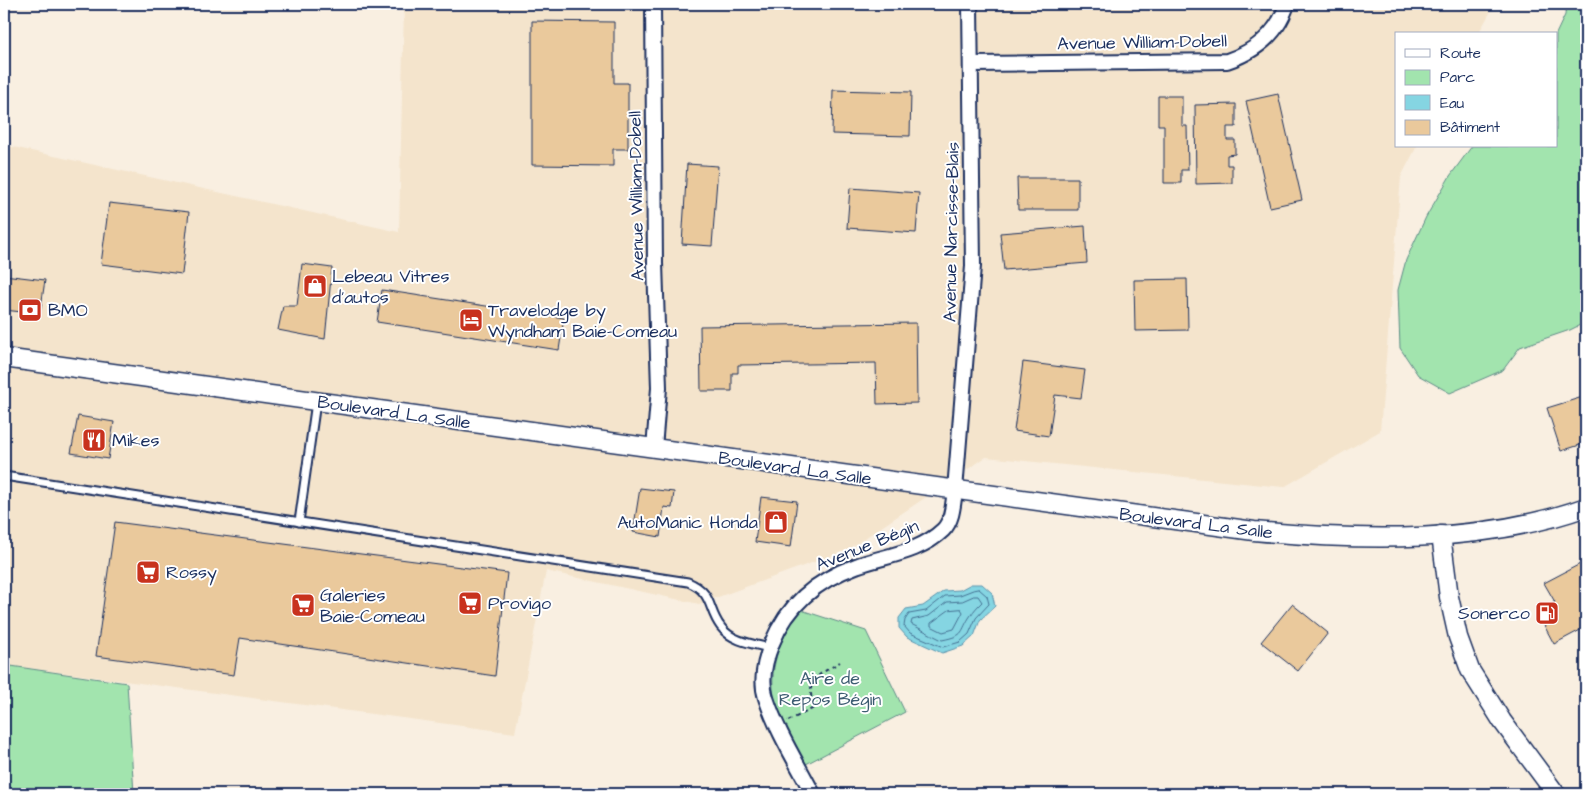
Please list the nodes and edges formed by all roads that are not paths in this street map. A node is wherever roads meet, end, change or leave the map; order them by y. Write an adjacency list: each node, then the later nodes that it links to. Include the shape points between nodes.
1 (653, 4): 7 (street, Avenue William-Dobell, via 659,388)
2 (970, 4): 4 (street, Avenue Narcisse-Blais)
3 (1287, 4): 4 (street, Avenue William-Dobell, via 1283,19 1271,35 1250,51 1227,62)
4 (971, 64): 9 (street, Avenue Narcisse-Blais, via 973,266)
5 (4, 358): 6 (street, Boulevard La Salle)
6 (316, 401): 7 (street, Boulevard La Salle); 11 (lane)
7 (654, 448): 9 (street, Boulevard La Salle)
8 (4, 476): 11 (lane)
9 (955, 490): 12 (street, Boulevard La Salle, via 1316,537); 13 (street, Avenue Bégin, via 945,528 924,545 856,566 814,587 791,608)
10 (1586, 507): 12 (street, Boulevard La Salle, via 1513,526)
11 (299, 522): 13 (lane, via 688,582 698,586 708,598 721,627 729,634)
12 (1441, 535): 15 (street, via 1449,597 1470,670 1502,721)
13 (770, 648): 14 (street, Avenue Bégin, via 763,676 766,698)
14 (813, 794)
15 (1556, 794)

